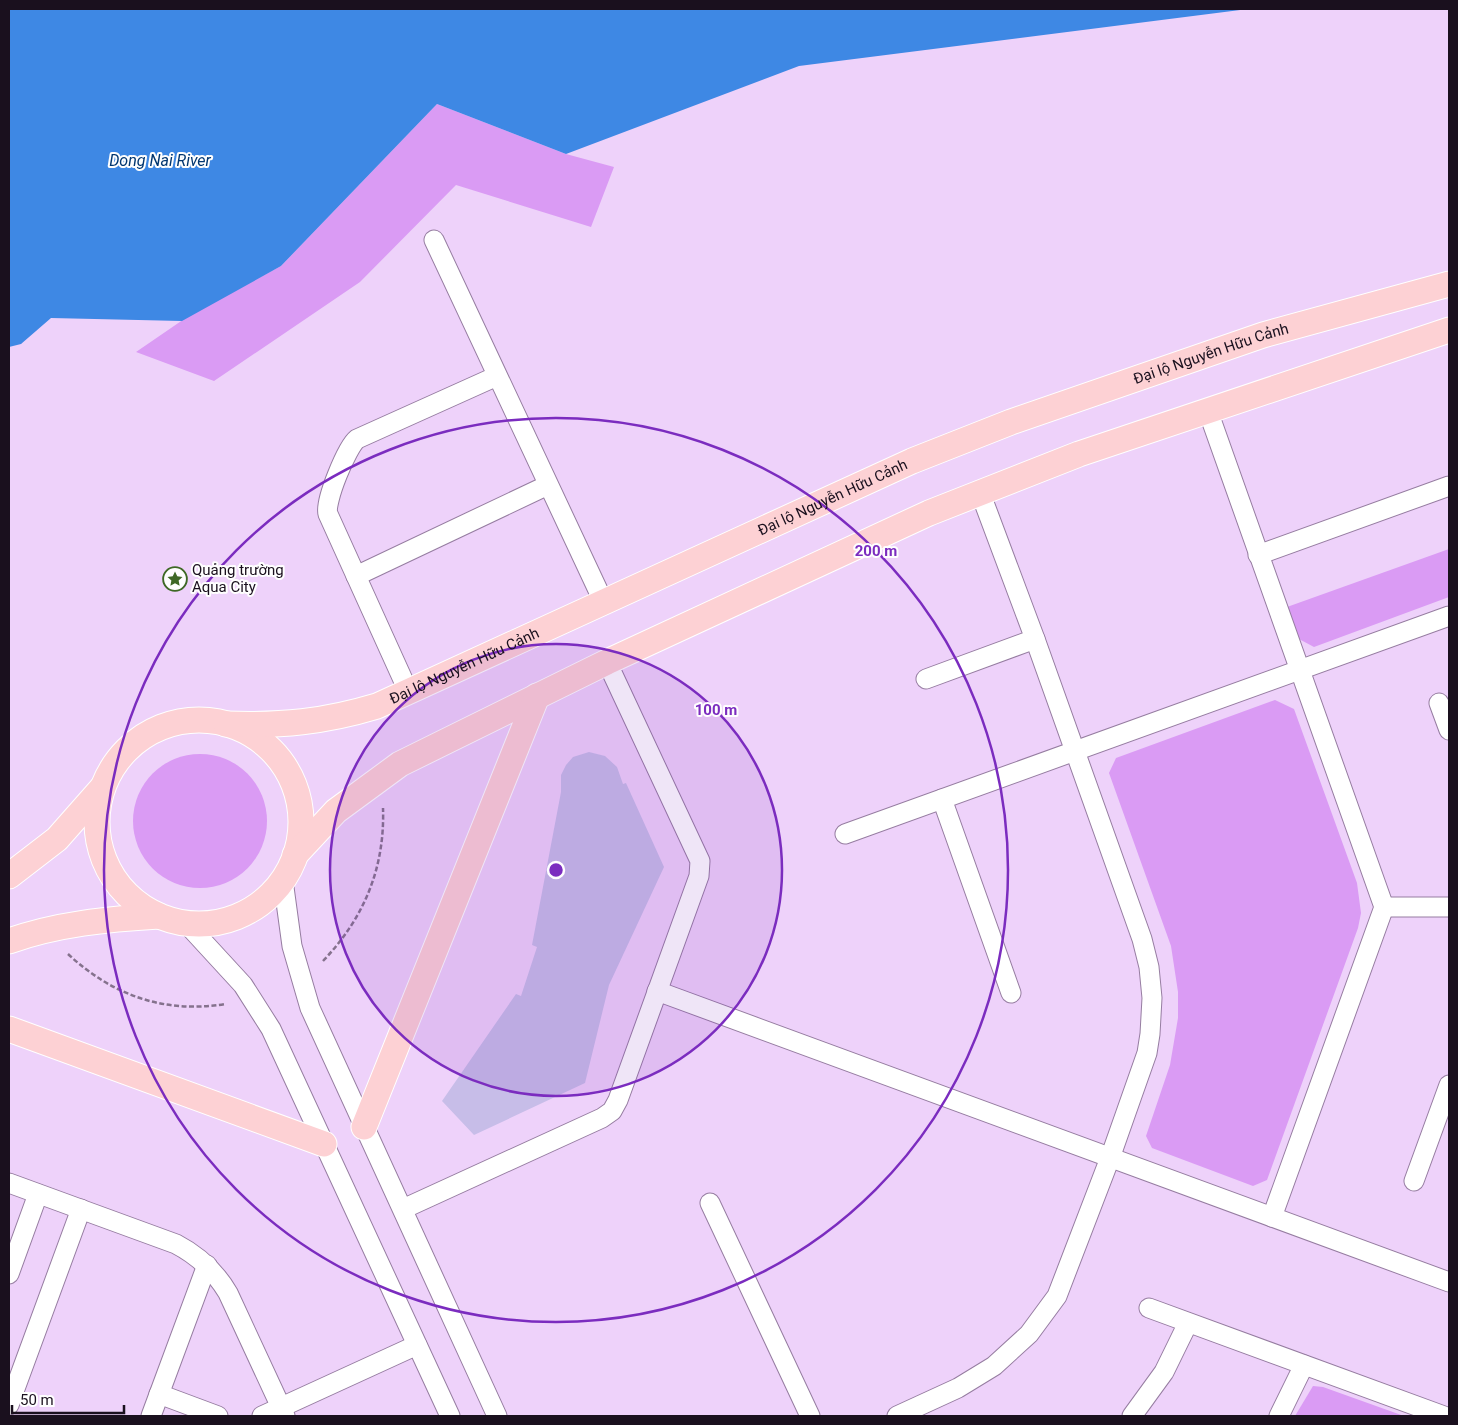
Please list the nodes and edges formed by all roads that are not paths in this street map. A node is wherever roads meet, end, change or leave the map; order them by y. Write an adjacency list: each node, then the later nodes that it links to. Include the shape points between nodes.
1 (434, 240): 4 (street)
2 (1449, 284): 11 (main road, Đại lộ Nguyễn Hữu Cảnh, via 1263,334 1011,422 912,461)
3 (1449, 330): 5 (main road)
4 (498, 376): 6 (street); 10 (street, via 353,443 326,508)
5 (1208, 411): 8 (main road, via 1079,454); 9 (street)
6 (548, 485): 10 (street); 11 (street)
7 (1449, 486): 9 (street)
8 (980, 492): 13 (street); 14 (main road)
9 (1258, 555): 15 (street)
10 (356, 576): 17 (street)
11 (604, 603): 17 (main road, Đại lộ Nguyễn Hữu Cảnh)
12 (1449, 616): 15 (street)
13 (1035, 639): 16 (street); 22 (street)
14 (607, 662): 18 (main road); 34 (street, via 700,861 699,876)
15 (1300, 670): 22 (street); 29 (street)
16 (926, 679)
17 (409, 693): 20 (main road, Đại lộ Nguyễn Hữu Cảnh, via 377,706 319,721 266,726)
18 (537, 696): 26 (main road, via 421,753 379,778 336,811); 38 (main road)
19 (1439, 703): 21 (street)
20 (226, 724): 23 (main road, Đại lộ Nguyễn Hữu Cảnh, via 189,721 154,731 125,753); 26 (main road, via 259,740 273,752 289,774 301,818)
21 (1449, 730)
22 (1075, 751): 24 (street); 40 (street, via 1142,939 1151,982 1152,1015 1147,1053)
23 (105, 784): 27 (main road, via 57,839); 31 (main road, via 98,811 98,830 107,865 129,896)
24 (942, 799): 25 (street); 35 (street)
25 (845, 834)
26 (295, 855): 28 (main road)
27 (9, 876)
28 (283, 880): 32 (main road, via 264,901 240,915 214,923); 38 (street, via 292,946 310,1008)
29 (1384, 907): 30 (street); 47 (street)
30 (1449, 907)
31 (159, 916): 32 (main road); 33 (main road, via 80,923)
32 (186, 923): 39 (street, via 223,962 259,1009)
33 (9, 942)
34 (657, 991): 40 (street); 46 (street, via 618,1100 607,1115)
35 (1011, 993)
36 (9, 1029): 39 (main road)
37 (1449, 1085): 41 (street)
38 (364, 1127): 46 (street)
39 (324, 1144): 53 (street)
40 (1110, 1158): 47 (street); 64 (street, via 1063,1281 1029,1334 1006,1357 976,1379)
41 (1414, 1180)
42 (9, 1183): 43 (street)
43 (38, 1194): 45 (street); 49 (street)
44 (710, 1203): 63 (street)
45 (81, 1209): 48 (street, via 176,1244); 56 (street)
46 (403, 1209): 62 (street)
47 (1272, 1217): 50 (street)
48 (207, 1265): 55 (street); 57 (street, via 228,1293)
49 (9, 1274)
50 (1449, 1282)
51 (1149, 1308): 52 (street)
52 (1188, 1322): 54 (street); 65 (street, via 1164,1372)
53 (417, 1345): 57 (street); 61 (street)
54 (1304, 1365): 66 (street); 67 (street)
55 (159, 1394): 58 (street); 59 (street)
56 (9, 1405)
57 (283, 1412): 60 (street)
58 (151, 1416)
59 (218, 1416)
60 (262, 1416)
61 (450, 1416)
62 (497, 1416)
63 (810, 1416)
64 (898, 1416)
65 (1132, 1416)
66 (1279, 1416)
67 (1444, 1416)

